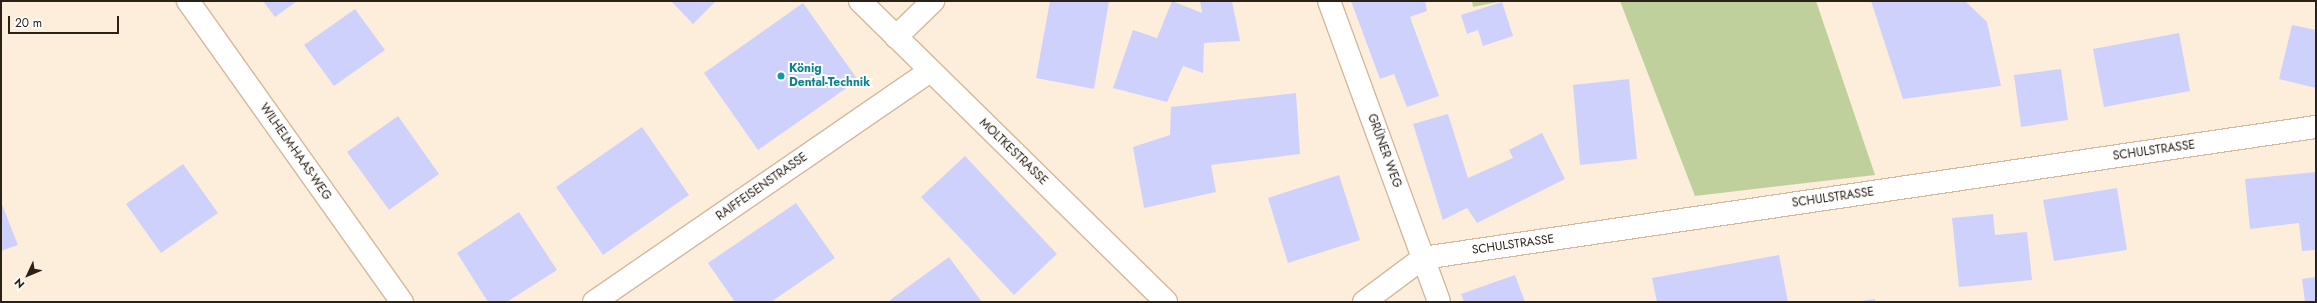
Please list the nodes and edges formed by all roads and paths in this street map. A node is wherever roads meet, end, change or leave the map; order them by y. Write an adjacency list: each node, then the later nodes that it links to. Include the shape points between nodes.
1 (188, 1): 9 (street, WILHELM-HAAS-WEG)
2 (860, 1): 5 (street, MOLTKESTRASSE)
3 (933, 1): 5 (street)
4 (1329, 1): 8 (street, GRÜNER WEG)
5 (896, 37): 6 (street, MOLTKESTRASSE)
6 (930, 71): 10 (street, RAIFFEISENSTRASSE); 11 (street, MOLTKESTRASSE)
7 (2316, 127): 8 (street, SCHULSTRASSE)
8 (1424, 258): 12 (street, SCHULSTRASSE); 13 (street, GRÜNER WEG)
9 (402, 302)
10 (594, 302)
11 (1166, 302)
12 (1364, 302)
13 (1439, 302)

